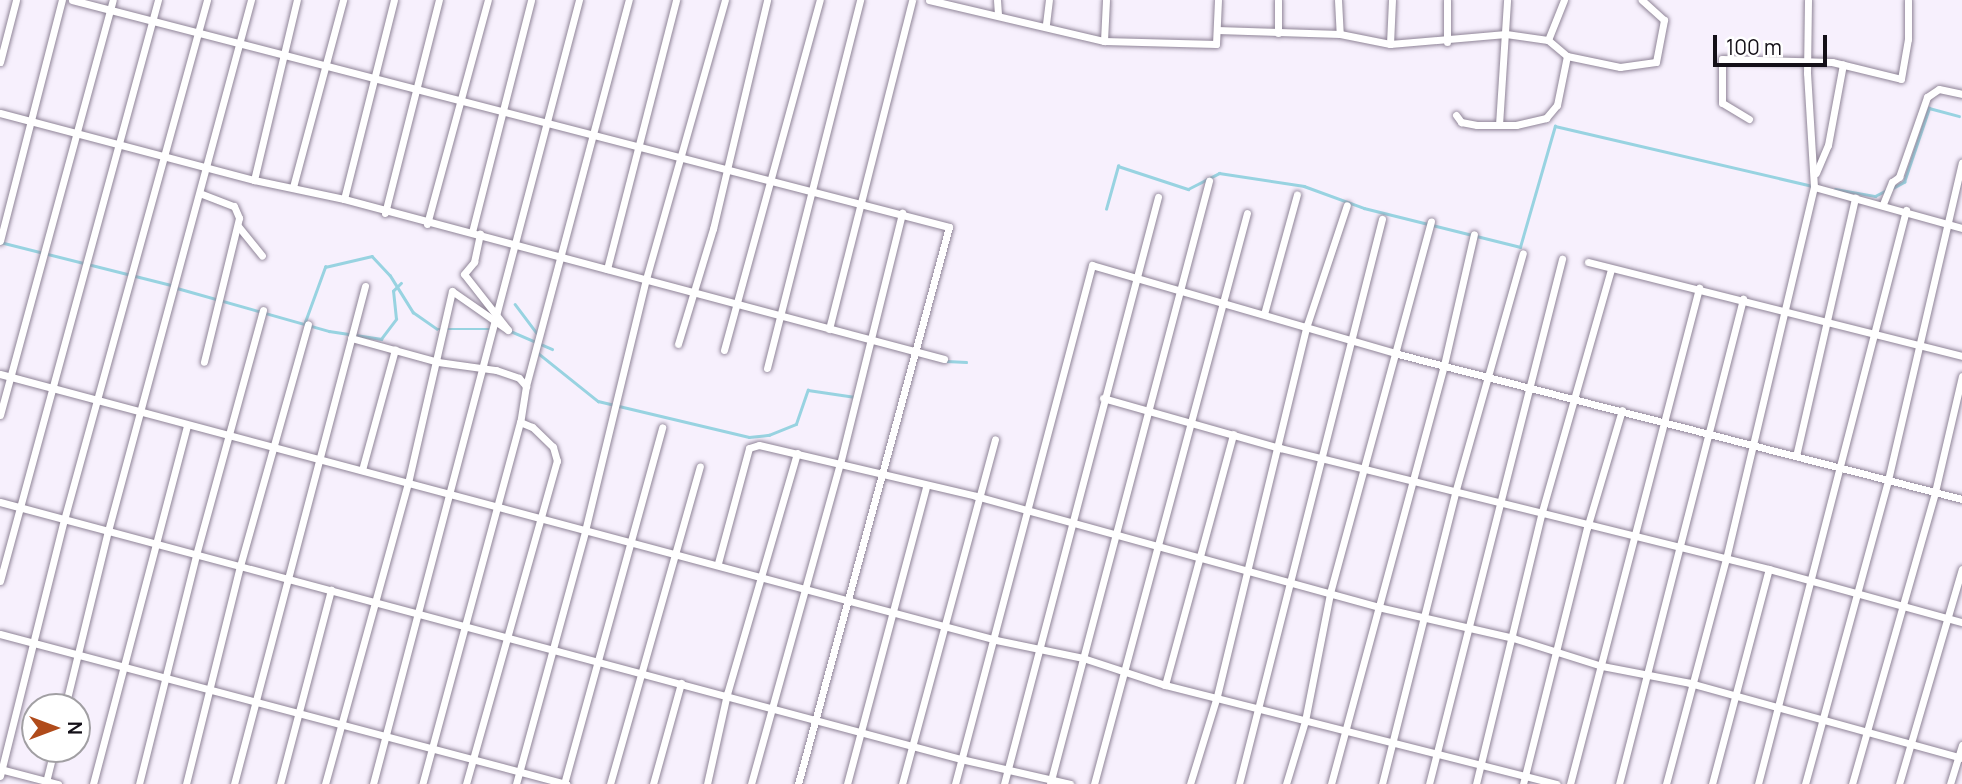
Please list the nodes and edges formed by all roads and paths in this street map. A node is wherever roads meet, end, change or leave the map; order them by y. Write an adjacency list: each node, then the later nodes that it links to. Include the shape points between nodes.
1 (16, 0): 53 (street)
2 (62, 0): 64 (street)
3 (72, 0): 36 (street)
4 (113, 0): 36 (street)
5 (158, 0): 38 (street)
6 (207, 0): 40 (street)
7 (251, 0): 47 (street)
8 (297, 0): 50 (street)
9 (343, 0): 54 (street)
10 (394, 0): 56 (street)
11 (439, 0): 57 (street)
12 (488, 0): 59 (street)
13 (531, 0): 60 (street)
14 (579, 0): 65 (street)
15 (629, 0): 67 (street)
16 (676, 0): 70 (street)
17 (725, 0): 72 (street)
18 (767, 0): 75 (street)
19 (820, 0): 78 (street)
20 (860, 0): 82 (street)
21 (912, 0): 88 (street)
22 (932, 0): 37 (street)
23 (997, 0): 37 (street)
24 (1049, 0): 39 (street)
25 (1106, 0): 46 (street)
26 (1218, 0): 41 (street)
27 (1278, 0): 42 (street)
28 (1338, 0): 43 (street)
29 (1392, 0): 49 (street)
30 (1447, 0): 48 (street)
31 (1507, 0): 44 (street)
32 (1564, 0): 45 (street)
33 (1642, 0): 51 (street, via 1664,20 1656,62 1620,67)
34 (1808, 0): 52 (street)
35 (1908, 0): 55 (street, via 1901,79)
36 (111, 10): 38 (street); 68 (street)
37 (998, 14): 39 (street)
38 (153, 19): 40 (street); 69 (street)
39 (1046, 24): 46 (street)
40 (200, 30): 47 (street); 71 (street)
41 (1217, 30): 42 (street); 46 (street, via 1216,44)
42 (1278, 33): 43 (street)
43 (1340, 34): 49 (street)
44 (1506, 34): 45 (street); 48 (street); 66 (street)
45 (1548, 40): 51 (street)
46 (1104, 41)
47 (242, 42): 50 (street); 74 (street)
48 (1447, 42): 49 (street)
49 (1390, 44)
50 (284, 54): 54 (street); 77 (street)
51 (1567, 56): 66 (street, via 1557,105 1546,118)
52 (1807, 60): 55 (street); 63 (street, via 1722,60 1722,103); 76 (street)
53 (0, 62)
54 (327, 64): 56 (street); 80 (street)
55 (1843, 64): 76 (street, via 1828,145)
56 (372, 76): 57 (street); 87 (street)
57 (416, 87): 59 (street); 93 (street)
58 (1962, 94): 89 (street, via 1939,89 1927,97 1899,177)
59 (461, 100): 60 (street); 98 (street)
60 (506, 110): 65 (street); 101 (street)
61 (0, 113): 64 (street)
62 (1456, 115): 66 (street, via 1461,122)
63 (1749, 119)
64 (30, 120): 68 (street); 103 (street)
65 (549, 121): 67 (street); 104 (street)
66 (1499, 125)
67 (592, 132): 70 (street); 107 (street)
68 (75, 133): 69 (street); 147 (street)
69 (120, 142): 71 (street); 152 (street)
70 (639, 144): 72 (street); 110 (street)
71 (165, 155): 74 (street); 155 (street)
72 (681, 155): 75 (street); 113 (street)
73 (1962, 163): 97 (street)
74 (208, 166): 77 (street); 83 (street)
75 (729, 167): 78 (street); 117 (street)
76 (1814, 177): 81 (street)
77 (254, 180): 80 (street)
78 (769, 180): 82 (street); 119 (street)
79 (1209, 181): 115 (street)
80 (293, 187): 87 (street)
81 (1814, 187): 86 (street); 121 (street)
82 (814, 192): 88 (street); 124 (street)
83 (202, 194): 99 (street, via 234,206); 158 (street)
84 (1297, 194): 123 (street)
85 (1158, 197): 112 (street)
86 (1855, 198): 89 (street); 125 (street)
87 (344, 199): 93 (street)
88 (860, 201): 92 (street); 128 (street)
89 (1883, 204): 91 (street)
90 (1348, 205): 127 (street)
91 (1906, 210): 97 (street); 129 (street)
92 (902, 212): 131 (street); 136 (street, via 949,227)
93 (386, 213): 98 (street)
94 (1247, 213): 120 (street)
95 (1382, 219): 132 (street)
96 (1431, 222): 138 (street)
97 (1946, 223): 100 (street); 133 (street)
98 (427, 224): 101 (street)
99 (239, 226): 106 (street); 141 (street)
100 (1962, 228)
101 (476, 233): 104 (street); 142 (street, via 474,262 464,274 508,330 452,291)
102 (1474, 234): 143 (street)
103 (0, 241)
104 (516, 244): 107 (street); 144 (street)
105 (1523, 253): 148 (street)
106 (262, 256)
107 (563, 256): 110 (street); 151 (street)
108 (1562, 259): 150 (street)
109 (1588, 262): 116 (street)
110 (607, 269): 113 (street)
111 (1611, 270): 153 (street)
112 (1134, 278): 115 (street); 154 (street); 195 (street, via 1092,265)
113 (646, 279): 117 (street); 202 (street)
114 (365, 286): 130 (street)
115 (1178, 288): 120 (street); 156 (street)
116 (1699, 288): 118 (street); 160 (street)
117 (693, 294): 119 (street); 134 (street)
118 (1743, 299): 121 (street); 165 (street)
119 (737, 303): 124 (street); 137 (street)
120 (1224, 303): 123 (street); 162 (street)
121 (1784, 309): 125 (street); 169 (street)
122 (263, 310): 167 (street)
123 (1264, 314): 127 (street)
124 (781, 315): 128 (street); 145 (street)
125 (1827, 320): 129 (street); 173 (street)
126 (308, 324): 170 (street)
127 (1307, 326): 132 (street); 171 (street)
128 (829, 329): 131 (street)
129 (1876, 332): 133 (street); 177 (street)
130 (351, 338): 135 (street); 175 (street)
131 (870, 339): 136 (street); 176 (street)
132 (1354, 341): 138 (street); 174 (street)
133 (1922, 343): 139 (street); 182 (street)
134 (678, 344)
135 (395, 349): 142 (street); 180 (street)
136 (916, 349): 140 (street); 181 (street)
137 (724, 350)
138 (1398, 354): 143 (street); 179 (street)
139 (1962, 356)
140 (944, 359)
141 (204, 362)
142 (438, 362): 144 (street); 184 (street)
143 (1444, 365): 148 (street); 183 (street)
144 (485, 368): 151 (street, via 513,375); 188 (street)
145 (767, 368)
146 (0, 374): 147 (street)
147 (10, 376): 152 (street); 159 (street)
148 (1487, 376): 150 (street); 187 (street)
149 (1962, 376): 186 (street)
150 (1533, 385): 153 (street); 192 (street)
151 (526, 386): 161 (street)
152 (54, 387): 155 (street); 194 (street)
153 (1576, 397): 157 (street); 197 (street)
154 (1103, 398): 156 (street); 199 (street)
155 (99, 400): 158 (street); 198 (street)
156 (1147, 410): 162 (street); 203 (street)
157 (1622, 410): 160 (street); 200 (street)
158 (143, 412): 163 (street); 201 (street)
159 (0, 415)
160 (1666, 420): 165 (street); 204 (street)
161 (520, 422): 193 (street); 196 (street, via 532,427 556,454)
162 (1190, 422): 166 (street); 207 (street)
163 (187, 425): 167 (street); 206 (street)
164 (662, 427): 205 (street)
165 (1708, 432): 169 (street); 208 (street)
166 (1233, 434): 171 (street); 211 (street)
167 (229, 435): 170 (street); 210 (street)
168 (995, 439): 189 (street)
169 (1753, 445): 173 (street); 212 (street)
170 (273, 447): 175 (street); 214 (street)
171 (1280, 448): 174 (street); 217 (street)
172 (797, 453): 176 (street); 213 (street, via 759,445 749,448); 218 (street)
173 (1796, 456): 177 (street)
174 (1319, 457): 179 (street); 222 (street)
175 (320, 458): 180 (street); 219 (street)
176 (840, 464): 181 (street); 223 (street)
177 (1839, 466): 182 (street); 220 (street)
178 (700, 467): 209 (street)
179 (1362, 468): 183 (street); 225 (street)
180 (362, 470): 184 (street)
181 (883, 475): 185 (street); 228 (street)
182 (1888, 480): 186 (street); 226 (street)
183 (1413, 481): 187 (street); 230 (street)
184 (408, 483): 188 (street); 227 (street)
185 (926, 486): 189 (street); 231 (street)
186 (1935, 492): 190 (street); 229 (street)
187 (1455, 493): 192 (street); 233 (street)
188 (450, 495): 193 (street); 232 (street)
189 (976, 496): 195 (street); 236 (street)
190 (1962, 499)
191 (0, 502): 194 (street)
192 (1498, 504): 197 (street); 238 (street)
193 (495, 505): 196 (street); 237 (street)
194 (19, 508): 198 (street); 221 (street)
195 (1028, 511): 199 (street); 242 (street)
196 (539, 516): 202 (street); 240 (street)
197 (1541, 516): 200 (street); 241 (street)
198 (64, 520): 201 (street); 243 (street)
199 (1071, 522): 203 (street); 245 (street)
200 (1587, 527): 204 (street); 246 (street)
201 (108, 531): 206 (street); 247 (street)
202 (585, 531): 205 (street); 244 (street)
203 (1115, 533): 207 (street); 248 (street)
204 (1634, 538): 208 (street); 250 (street)
205 (627, 541): 209 (street); 249 (street)
206 (153, 543): 210 (street); 251 (street)
207 (1157, 546): 211 (street); 253 (street)
208 (1678, 548): 212 (street); 254 (street)
209 (674, 551): 213 (street); 252 (street)
210 (196, 555): 214 (street); 255 (street)
211 (1199, 558): 217 (street); 258 (street)
212 (1726, 559): 215 (street); 257 (street)
213 (719, 563): 218 (street)
214 (240, 566): 219 (street); 259 (street)
215 (1769, 569): 220 (street); 263 (street)
216 (1962, 569): 234 (street)
217 (1245, 571): 222 (street); 262 (street)
218 (763, 575): 223 (street); 261 (street)
219 (285, 578): 224 (street); 264 (street)
220 (1812, 580): 226 (street); 267 (street)
221 (0, 581)
222 (1292, 582): 225 (street); 266 (street)
223 (806, 588): 228 (street); 265 (street)
224 (331, 590): 227 (street); 268 (street)
225 (1330, 593): 230 (street); 271 (street)
226 (1857, 593): 229 (street); 270 (street)
227 (374, 602): 232 (street); 272 (street)
228 (850, 602): 231 (street); 269 (street)
229 (1902, 606): 234 (street); 273 (street)
230 (1378, 607): 233 (street); 274 (street)
231 (893, 612): 236 (street); 275 (street)
232 (419, 614): 237 (street); 276 (street)
233 (1424, 618): 238 (street); 277 (street)
234 (1948, 619): 235 (street); 278 (street)
235 (1962, 622)
236 (942, 624): 242 (street); 279 (street)
237 (463, 627): 240 (street); 281 (street)
238 (1469, 629): 241 (street); 282 (street)
239 (0, 634): 243 (street)
240 (505, 636): 244 (street); 285 (street)
241 (1513, 638): 246 (street); 287 (street)
242 (996, 640): 245 (street); 284 (street)
243 (33, 642): 247 (street); 289 (street)
244 (551, 648): 249 (street); 290 (street)
245 (1039, 651): 248 (street); 288 (street)
246 (1558, 651): 250 (street); 291 (street)
247 (79, 655): 251 (street); 260 (street)
248 (1083, 658): 253 (street); 292 (street)
249 (596, 660): 252 (street); 305 (street)
250 (1602, 666): 254 (street); 325 (street)
251 (123, 668): 255 (street); 295 (street)
252 (642, 672): 256 (street); 306 (street)
253 (1127, 673): 258 (street); 316 (street)
254 (1646, 676): 257 (street); 326 (street)
255 (166, 680): 259 (street); 296 (street)
256 (681, 682): 261 (street); 307 (street)
257 (1690, 683): 263 (street); 327 (street)
258 (1165, 685): 262 (street)
259 (211, 692): 264 (street); 297 (street)
260 (69, 693)
261 (727, 694): 265 (street); 308 (street)
262 (1217, 696): 266 (street); 317 (street)
263 (1733, 696): 267 (street); 328 (street)
264 (255, 704): 268 (street); 298 (street)
265 (770, 707): 269 (street); 309 (street)
266 (1261, 707): 271 (street); 318 (street)
267 (1779, 707): 270 (street); 329 (street)
268 (299, 715): 272 (street); 299 (street)
269 (815, 718): 275 (street); 310 (street)
270 (1824, 718): 273 (street); 330 (street)
271 (1304, 722): 274 (street); 319 (street)
272 (342, 726): 276 (street); 300 (street)
273 (1866, 729): 278 (street); 331 (street)
274 (1348, 730): 277 (street); 320 (street)
275 (861, 731): 279 (street); 311 (street)
276 (385, 739): 281 (street); 301 (street)
277 (1394, 742): 282 (street); 321 (street)
278 (1910, 743): 283 (street); 332 (street)
279 (912, 744): 284 (street); 312 (street)
280 (1962, 745): 283 (street)
281 (430, 751): 285 (street); 302 (street)
282 (1438, 752): 287 (street); 322 (street)
283 (1960, 757): 333 (street)
284 (961, 759): 288 (street); 313 (street)
285 (472, 760): 290 (street); 303 (street)
286 (50, 763): 293 (street)
287 (1481, 765): 291 (street); 323 (street)
288 (1008, 768): 292 (street); 314 (street)
289 (1, 771): 293 (street)
290 (519, 771): 304 (street); 305 (street)
291 (1525, 780): 324 (street)
292 (1051, 781): 315 (street)
293 (45, 782): 294 (street)
294 (58, 784)
295 (93, 784)
296 (139, 784)
297 (186, 784)
298 (234, 784)
299 (280, 784)
300 (325, 784)
301 (373, 784)
302 (422, 784)
303 (466, 784)
304 (516, 784)
305 (564, 784)
306 (610, 784)
307 (653, 784)
308 (707, 784)
309 (751, 784)
310 (798, 784)
311 (848, 784)
312 (902, 784)
313 (955, 784)
314 (1004, 784)
315 (1070, 784)
316 (1094, 784)
317 (1190, 784)
318 (1239, 784)
319 (1286, 784)
320 (1331, 784)
321 (1381, 784)
322 (1429, 784)
323 (1476, 784)
324 (1557, 784)
325 (1570, 784)
326 (1619, 784)
327 (1665, 784)
328 (1712, 784)
329 (1758, 784)
330 (1805, 784)
331 (1852, 784)
332 (1899, 784)
333 (1950, 784)

